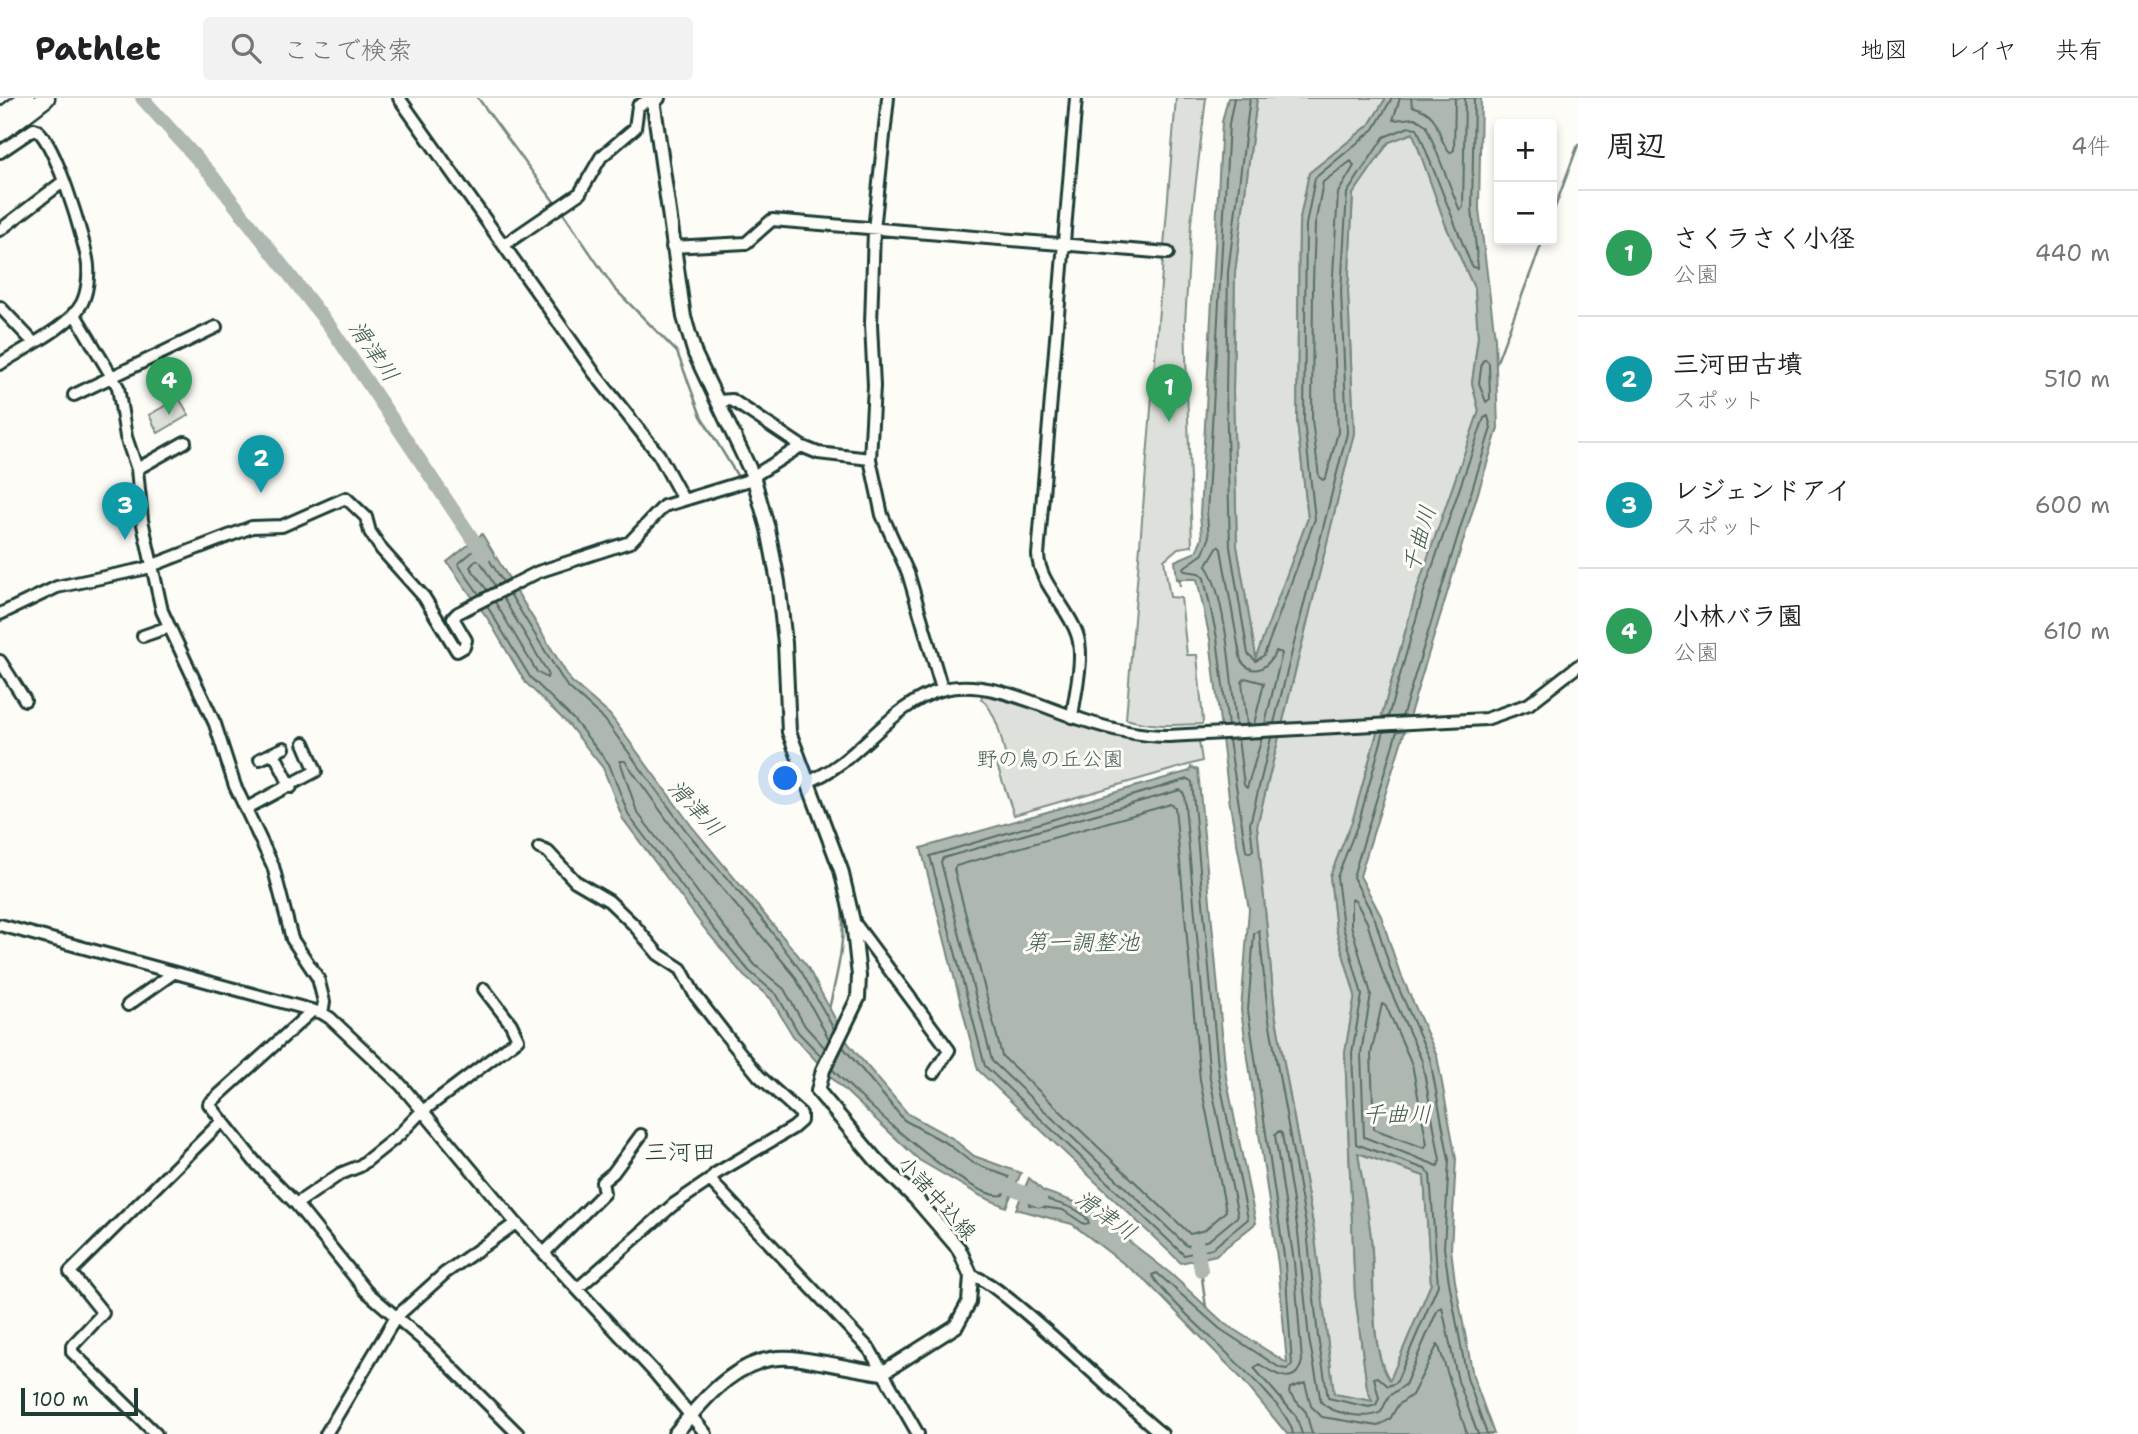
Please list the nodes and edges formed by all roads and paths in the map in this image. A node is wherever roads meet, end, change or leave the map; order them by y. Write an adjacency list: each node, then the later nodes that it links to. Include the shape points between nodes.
1 (26, 98): 7 (highway)
2 (46, 98): 8 (highway)
3 (399, 98): 13 (street)
4 (654, 98): 13 (street, via 638,106 635,128 601,157 580,192); 15 (main road)
5 (888, 98): 12 (street)
6 (1076, 98): 14 (street)
7 (0, 118)
8 (0, 133)
9 (0, 152): 10 (street, via 39,129)
10 (64, 181): 11 (street); 18 (street, via 88,264 85,292)
11 (0, 230)
12 (874, 230): 14 (street); 15 (street, via 772,220 747,243); 27 (street)
13 (503, 245): 30 (street, via 659,456)
14 (1064, 245): 16 (street); 39 (street, via 1038,555 1040,568 1079,642)
15 (672, 247): 24 (main road, via 690,337)
16 (1168, 253)
17 (0, 307): 20 (street)
18 (74, 313): 20 (street); 22 (street)
19 (216, 327): 22 (street)
20 (34, 343): 21 (street)
21 (0, 364)
22 (111, 374): 23 (street); 28 (street)
23 (74, 395)
24 (718, 401): 26 (street, via 733,400); 29 (main road)
25 (185, 442): 28 (street)
26 (801, 446): 27 (street, via 818,453); 29 (street)
27 (870, 459): 37 (street, via 882,515 908,573)
28 (137, 469): 31 (street)
29 (753, 476): 30 (street, via 717,492); 42 (main road, via 778,582 789,732)
30 (683, 499): 31 (street, via 664,506 630,542 538,572 457,613 453,618 466,640 457,652 424,597 382,550 366,517 346,498 282,526 248,528)
31 (151, 564): 32 (street, via 102,580 57,587); 33 (street)
32 (0, 614)
33 (169, 627): 34 (street); 44 (street, via 215,724 225,761)
34 (143, 636)
35 (0, 661): 38 (street)
36 (1578, 666): 39 (street, via 1520,709 1486,719 1140,735)
37 (942, 689): 39 (street, via 982,689); 42 (street, via 908,707 835,768)
38 (25, 700)
39 (1072, 716)
40 (304, 743): 43 (street, via 316,771)
41 (260, 758): 43 (street, via 279,750)
42 (807, 782): 46 (main road, via 841,870)
43 (291, 786): 44 (street)
44 (247, 808): 51 (street, via 273,866 292,939 321,985 324,1007)
45 (539, 848): 56 (street, via 575,881 609,901 662,958 681,969 699,1001 760,1076 801,1114 793,1128)
46 (853, 920): 52 (street, via 949,1050); 60 (main road, 小諸中込線, via 857,1006 818,1084 822,1098 959,1249)
47 (0, 925): 48 (street)
48 (172, 974): 50 (street); 51 (street)
49 (484, 989): 53 (street, via 519,1039)
50 (128, 1005)
51 (317, 1012): 53 (street, via 401,1085); 54 (street, via 209,1104)
52 (934, 1073)
53 (425, 1113): 57 (street, via 359,1166); 58 (street)
54 (222, 1121): 57 (street); 65 (street, via 69,1272 103,1313 72,1346 72,1352)
55 (641, 1135): 59 (street, via 602,1182 604,1193)
56 (710, 1180): 61 (street, via 673,1205); 63 (street, via 870,1350)
57 (296, 1203): 62 (street, via 366,1292)
58 (516, 1223): 59 (street); 62 (street, via 445,1273)
59 (545, 1252): 61 (street)
60 (971, 1276): 63 (main road, via 969,1302 956,1326); 71 (street, via 981,1276 1004,1295)
61 (577, 1289): 64 (street)
62 (396, 1317): 66 (street); 67 (street)
63 (882, 1373): 64 (main road, via 789,1357 763,1360 723,1382); 70 (street)
64 (691, 1414): 68 (main road); 69 (street)
65 (156, 1434)
66 (326, 1434)
67 (517, 1434)
68 (675, 1434)
69 (706, 1434)
70 (918, 1434)
71 (1162, 1434)

